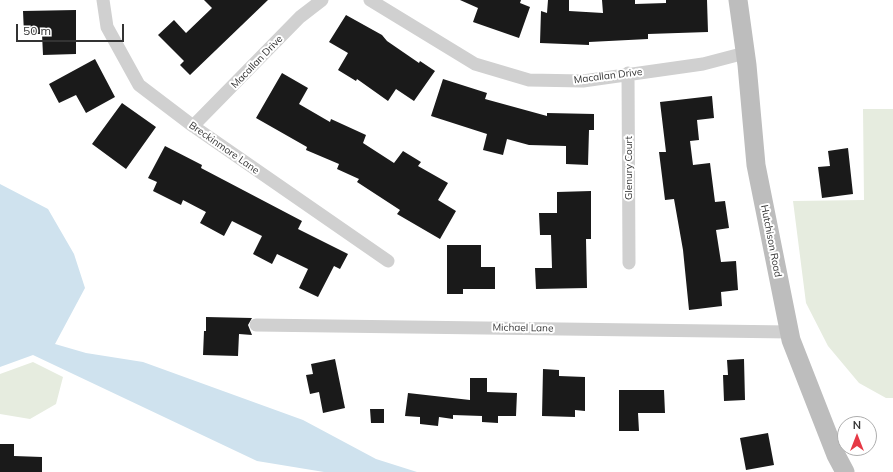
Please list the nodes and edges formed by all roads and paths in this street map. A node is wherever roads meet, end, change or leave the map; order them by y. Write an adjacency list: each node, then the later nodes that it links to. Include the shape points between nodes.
1 (103, 0): 7 (street, Breckinmore Lane, via 107,27 139,85)
2 (322, 0): 7 (street, Macallan Drive, via 300,17)
3 (370, 0): 6 (street, Macallan Drive, via 475,64 530,80 583,81)
4 (738, 0): 5 (street, Hutchison Road)
5 (745, 52): 6 (street, Macallan Drive, via 703,64); 11 (street, Hutchison Road, via 756,165)
6 (628, 73): 9 (street, Glenury Court)
7 (193, 126): 8 (street, Breckinmore Lane)
8 (388, 261)
9 (629, 263)
10 (256, 325): 11 (street, Michael Lane)
11 (790, 332): 12 (street, Hutchison Road, via 836,455)
12 (845, 472)

